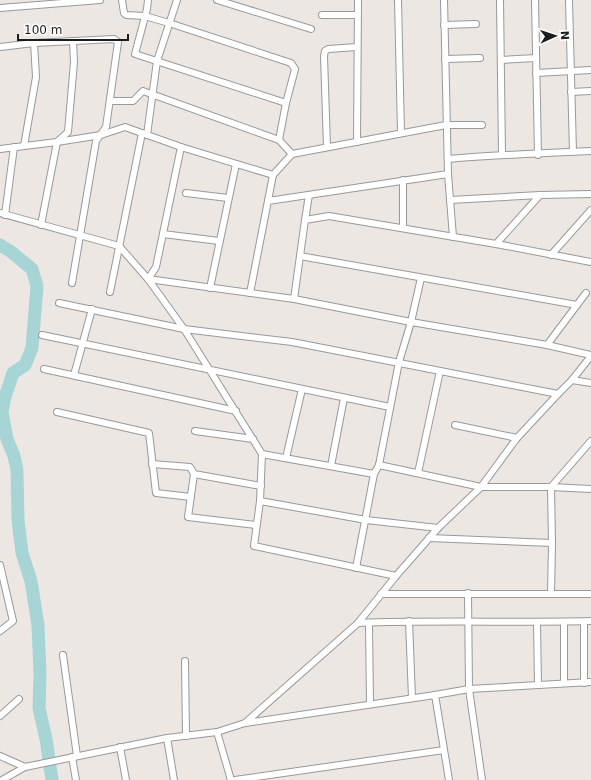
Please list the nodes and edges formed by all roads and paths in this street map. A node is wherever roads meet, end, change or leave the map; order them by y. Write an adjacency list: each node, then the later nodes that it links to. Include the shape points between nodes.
1 (100, 0): 12 (street)
2 (122, 0): 15 (street, via 124,14)
3 (148, 0): 15 (street)
4 (176, 0): 16 (street)
5 (217, 0): 19 (street)
6 (358, 0): 14 (street)
7 (398, 0): 39 (street)
8 (444, 0): 18 (street)
9 (500, 0): 27 (street)
10 (535, 0): 25 (street)
11 (569, 0): 29 (street)
12 (0, 8)
13 (322, 15): 14 (street)
14 (358, 15): 23 (street)
15 (145, 16): 16 (street); 28 (street, via 135,54)
16 (169, 23): 28 (street); 36 (street, via 291,63 295,69)
17 (476, 24): 18 (street)
18 (444, 25): 26 (street)
19 (311, 29)
20 (73, 41): 21 (street); 35 (street, via 114,39 118,42); 43 (street, via 74,62 68,132)
21 (34, 43): 22 (street); 45 (street, via 36,77)
22 (0, 47)
23 (357, 47): 44 (street); 47 (street, via 332,48 325,51)
24 (480, 58): 26 (street)
25 (536, 58): 27 (street); 31 (street)
26 (445, 59): 37 (street)
27 (501, 60): 53 (street)
28 (157, 62): 34 (street); 36 (street)
29 (571, 70): 30 (street); 31 (street); 33 (street)
30 (591, 70)
31 (536, 73): 54 (street)
32 (591, 91): 33 (street)
33 (571, 92): 51 (street)
34 (152, 95): 35 (street, via 143,91 133,101); 40 (street); 42 (street)
35 (110, 101): 41 (street, via 106,127)
36 (286, 103): 42 (street)
37 (446, 125): 38 (street); 39 (street); 55 (street)
38 (482, 125)
39 (401, 133): 44 (street)
40 (144, 134): 41 (street, via 125,127); 48 (street); 77 (street)
41 (101, 135): 43 (street); 73 (street, via 96,141)
42 (279, 140): 52 (street)
43 (57, 142): 45 (street); 70 (street)
44 (357, 142): 47 (street)
45 (24, 146): 46 (street)
46 (14, 147): 49 (street); 68 (street)
47 (327, 147): 52 (street)
48 (181, 148): 56 (street); 72 (street)
49 (0, 149)
50 (591, 151): 51 (street)
51 (573, 152): 54 (street)
52 (292, 154): 58 (street)
53 (502, 155): 54 (street); 55 (street)
54 (538, 155)
55 (448, 159): 57 (street)
56 (236, 164): 58 (street); 64 (street)
57 (448, 174): 59 (street); 65 (street)
58 (273, 175): 66 (street)
59 (403, 180): 62 (street); 71 (street)
60 (186, 193): 64 (street)
61 (591, 194): 63 (street)
62 (309, 195): 66 (street); 69 (street)
63 (540, 195): 65 (street); 76 (street)
64 (228, 198): 75 (street)
65 (450, 200): 74 (street)
66 (268, 201): 87 (street)
67 (591, 210): 78 (street)
68 (2, 214): 70 (street)
69 (305, 220): 71 (street, via 329,216); 79 (street)
70 (41, 225): 73 (street)
71 (403, 228): 74 (street)
72 (163, 234): 75 (street); 82 (street, via 156,267)
73 (79, 236): 77 (street); 83 (street)
74 (453, 237): 76 (street)
75 (219, 241): 84 (street)
76 (496, 244): 78 (street)
77 (119, 246): 82 (street); 85 (street)
78 (551, 255): 80 (street)
79 (300, 256): 81 (street); 88 (street)
80 (591, 262)
81 (421, 278): 90 (street); 92 (street)
82 (148, 279): 84 (street); 93 (street)
83 (72, 284)
84 (210, 288): 87 (street)
85 (110, 292)
86 (586, 292): 90 (street)
87 (250, 293): 88 (street)
88 (294, 299): 92 (street)
89 (59, 302): 91 (street)
90 (577, 305): 96 (street)
91 (92, 309): 93 (street); 95 (street)
92 (411, 322): 96 (street); 98 (street)
93 (184, 328): 98 (street, via 292,342); 100 (street)
94 (42, 335): 95 (street)
95 (83, 344): 100 (street); 102 (street)
96 (547, 345): 97 (street)
97 (591, 356): 103 (street)
98 (399, 362): 101 (street); 108 (street)
99 (44, 369): 102 (street)
100 (211, 370): 105 (street); 110 (street)
101 (440, 371): 106 (street); 121 (street)
102 (74, 375): 110 (street)
103 (572, 380): 104 (street); 106 (street)
104 (591, 383)
105 (302, 389): 107 (street); 117 (street)
106 (558, 394): 113 (street)
107 (344, 398): 108 (street); 120 (street)
108 (390, 407): 119 (street)
109 (57, 412): 118 (street, via 149,434)
110 (236, 412): 114 (street)
111 (455, 425): 113 (street)
112 (195, 431): 114 (street)
113 (517, 438): 125 (street)
114 (253, 439): 116 (street)
115 (591, 440): 126 (street)
116 (262, 454): 117 (street); 124 (street)
117 (286, 458): 120 (street)
118 (152, 464): 122 (street, via 190,467); 128 (street, via 156,493)
119 (379, 465): 121 (street); 123 (street)
120 (331, 466): 123 (street)
121 (418, 473): 125 (street)
122 (194, 474): 124 (street); 128 (street)
123 (374, 474): 130 (street)
124 (261, 486): 129 (street)
125 (481, 487): 126 (street); 132 (street)
126 (551, 487): 127 (street); 134 (street)
127 (591, 489)
128 (191, 497): 131 (street, via 188,517)
129 (260, 501): 130 (street); 131 (street)
130 (366, 520): 132 (street); 136 (street)
131 (256, 525): 136 (street, via 254,546)
132 (438, 528): 133 (street)
133 (429, 538): 134 (street); 137 (street)
134 (552, 543): 140 (street)
135 (0, 565): 150 (street, via 13,620)
136 (356, 568): 137 (street)
137 (396, 576): 139 (street)
138 (468, 593): 139 (street); 140 (street); 149 (street)
139 (382, 594): 147 (street)
140 (551, 594): 141 (street)
141 (591, 594)
142 (409, 621): 148 (street); 149 (street); 158 (street)
143 (538, 622): 144 (street); 149 (street); 155 (street)
144 (564, 622): 145 (street); 154 (street)
145 (584, 622): 146 (street); 153 (street)
146 (591, 622)
147 (358, 623): 148 (street); 162 (street)
148 (369, 623): 160 (street)
149 (468, 623): 156 (street)
150 (0, 631)
151 (63, 655): 169 (street)
152 (185, 662): 164 (street)
153 (588, 682): 154 (street)
154 (564, 684): 155 (street)
155 (538, 685): 156 (street)
156 (469, 689): 157 (street); 178 (street)
157 (435, 695): 158 (street); 167 (street)
158 (412, 698): 160 (street)
159 (19, 699): 161 (street)
160 (370, 704): 162 (street)
161 (0, 716)
162 (245, 723): 163 (street)
163 (217, 732): 164 (street); 175 (street)
164 (186, 736): 165 (street)
165 (167, 738): 166 (street); 174 (street)
166 (120, 748): 169 (street); 173 (street)
167 (444, 750): 176 (street); 177 (street)
168 (0, 756): 170 (street)
169 (74, 757): 170 (street); 172 (street)
170 (25, 767): 171 (street)
171 (2, 780)
172 (76, 780)
173 (126, 780)
174 (174, 780)
175 (231, 780)
176 (235, 780)
177 (449, 780)
178 (482, 780)

